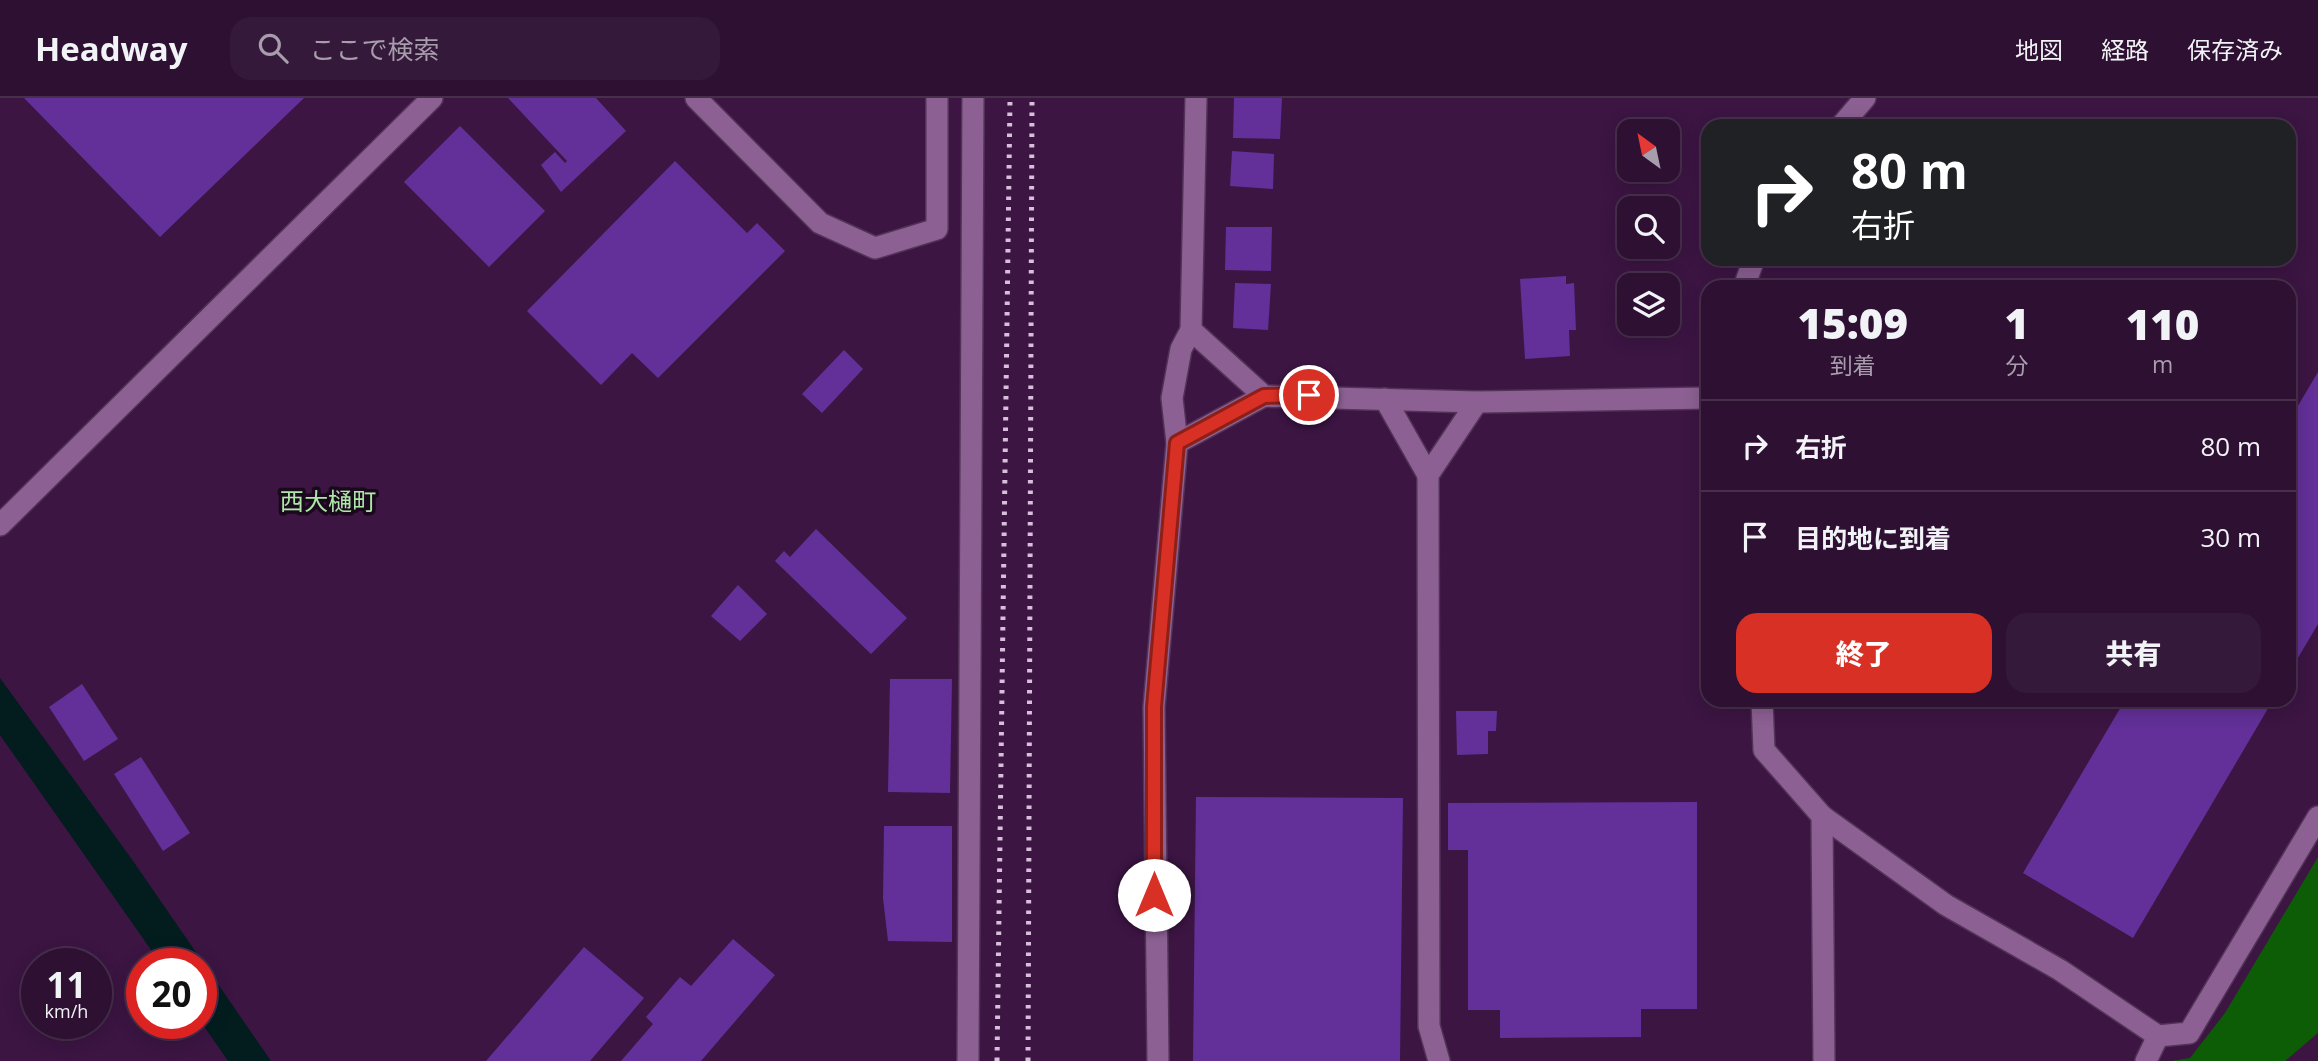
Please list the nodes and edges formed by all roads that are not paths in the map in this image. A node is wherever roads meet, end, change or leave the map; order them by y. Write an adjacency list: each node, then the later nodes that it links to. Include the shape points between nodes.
1 (432, 98): 15 (street)
2 (696, 98): 3 (street, via 820,223 875,248 937,229)
3 (937, 98)
4 (973, 98): 20 (street)
5 (1196, 98): 8 (street)
6 (1865, 98): 7 (street)
7 (1847, 119)
8 (1191, 330): 9 (street); 13 (street, via 1181,349 1172,398)
9 (1264, 396): 11 (street); 13 (street)
10 (1701, 398): 12 (street)
11 (1385, 399): 12 (street); 14 (street)
12 (1477, 402): 14 (street)
13 (1177, 443): 21 (street, via 1154,707)
14 (1428, 475): 22 (street, via 1429,1026)
15 (0, 524)
16 (1762, 707): 17 (street, via 1764,750)
17 (1822, 816): 19 (street, via 1946,905 2060,970); 23 (street)
18 (2318, 817): 19 (street, via 2189,1033)
19 (2158, 1036): 24 (street)
20 (968, 1061)
21 (1158, 1061)
22 (1440, 1061)
23 (1824, 1061)
24 (2146, 1061)

